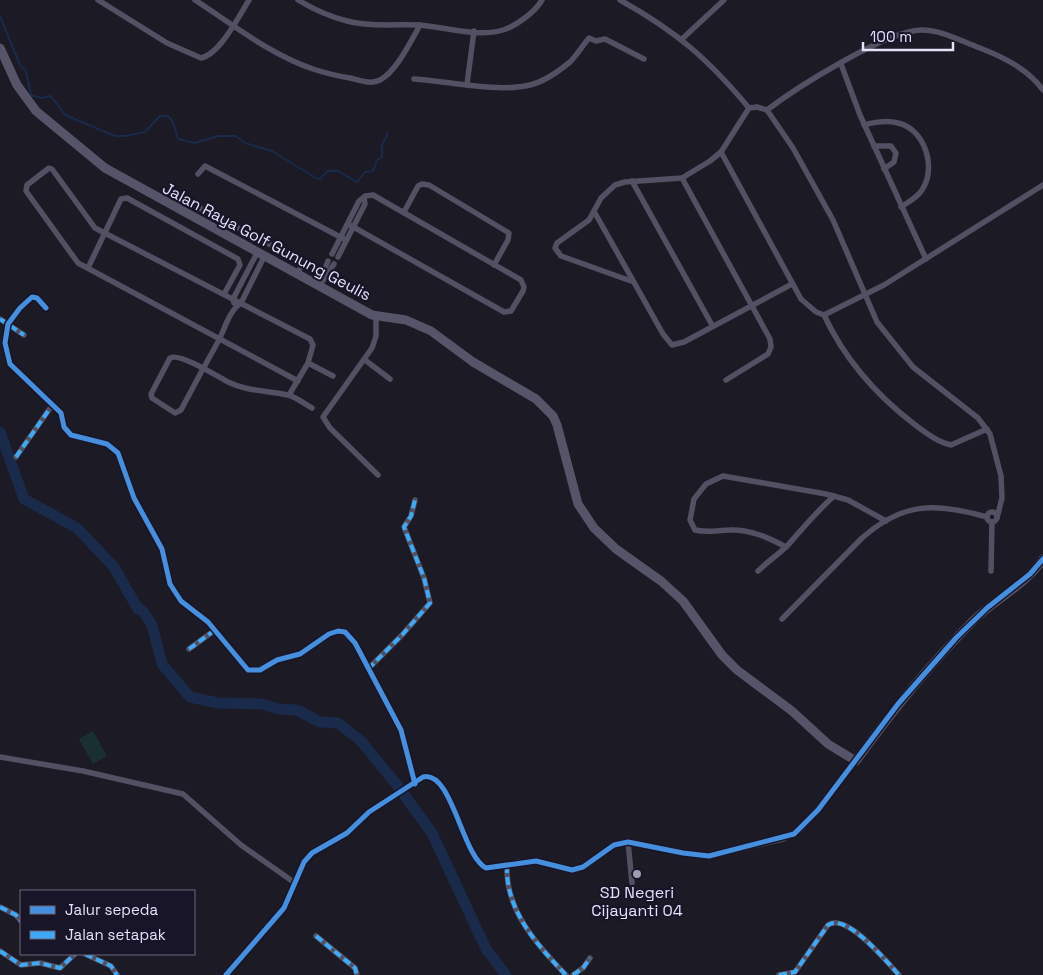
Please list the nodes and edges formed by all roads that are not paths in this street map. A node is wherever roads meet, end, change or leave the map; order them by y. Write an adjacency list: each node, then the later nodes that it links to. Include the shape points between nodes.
1 (98, 0): 8 (street, via 167,43 201,58 210,54)
2 (195, 0): 8 (street)
3 (249, 0): 8 (street)
4 (298, 0): 9 (street, via 337,19 354,23)
5 (542, 0): 10 (street, via 527,16 503,30)
6 (620, 0): 11 (street)
7 (724, 0): 11 (street)
8 (233, 25): 9 (street, via 313,70 375,82 388,75)
9 (420, 26): 10 (street)
10 (474, 31): 16 (street)
11 (682, 39): 18 (street, via 716,70)
12 (1, 54): 28 (main road, Jalan Raya Golf Gunung Geulis, via 17,86 50,124 105,168)
13 (644, 59): 16 (street, via 604,39 596,41 589,38 570,62 534,84 518,87)
14 (841, 64): 17 (street, via 898,35 924,30 1001,57 1031,76); 19 (street); 20 (street)
15 (414, 79): 16 (street)
16 (467, 84)
17 (1043, 90)
18 (749, 108): 19 (street); 22 (street)
19 (767, 110): 49 (street, via 834,220)
20 (864, 124): 21 (street); 29 (street, via 898,123 914,132 925,148 926,182 916,197)
21 (874, 146): 23 (street); 23 (street, via 891,146 896,153 894,162)
22 (721, 152): 25 (street); 47 (street)
23 (884, 169): 29 (street)
24 (198, 174): 36 (street, via 205,166)
25 (682, 178): 26 (street); 52 (street)
26 (632, 181): 31 (street, via 615,185); 59 (street)
27 (1042, 187): 40 (street)
28 (173, 207): 33 (street, via 180,198); 37 (main road, Jalan Raya Golf Gunung Geulis)
29 (901, 207): 40 (street)
30 (404, 212): 32 (street, via 373,195 359,201); 42 (street); 42 (street, via 418,186 429,185 509,233)
31 (595, 213): 45 (street); 45 (street, via 580,229 557,244 557,252 586,266)
32 (351, 226): 36 (street); 42 (street, via 508,312 516,305 523,283)
33 (237, 227): 34 (street); 37 (street)
34 (245, 232): 37 (street); 44 (street, via 302,261)
35 (105, 233): 43 (street); 43 (street, via 92,226 54,170 49,168 27,185 26,191 69,253); 48 (street); 48 (street, via 121,199 127,198 238,259 240,265)
36 (344, 239): 39 (street)
37 (236, 240): 38 (main road, Jalan Raya Golf Gunung Geulis)
38 (262, 253): 44 (main road, Jalan Raya Golf Gunung Geulis); 50 (street); 51 (street)
39 (335, 256)
40 (926, 259): 49 (street)
41 (331, 262): 46 (street)
42 (494, 265)
43 (88, 268): 61 (street)
44 (298, 272): 46 (main road, Jalan Raya Golf Gunung Geulis)
45 (631, 280): 59 (street, via 662,334 672,345 684,342)
46 (321, 282): 56 (main road, Jalan Raya Golf Gunung Geulis)
47 (792, 284): 52 (street); 55 (street, via 804,303)
48 (224, 294): 50 (street)
49 (865, 296): 55 (street); 72 (street, via 876,322 901,354 931,384 978,418)
50 (233, 299): 51 (street); 54 (street)
51 (241, 303): 54 (street); 63 (street, via 310,339 313,350)
52 (753, 305): 59 (street); 68 (street, via 772,347 768,354)
53 (46, 308): 58 (street, via 32,297)
54 (235, 308): 61 (street)
55 (824, 315): 72 (street, via 845,353 870,386 925,432 951,445)
56 (376, 316): 62 (street, via 376,336); 90 (main road, Jalan Raya Golf Gunung Geulis, via 414,322 431,331 546,408 562,438 578,504 594,528 678,596 737,670 828,744)
57 (0, 319): 58 (street)
58 (8, 324): 60 (street); 70 (street, via 4,343 10,364)
59 (712, 325)
60 (24, 335)
61 (220, 338): 64 (street); 67 (street)
62 (365, 360): 66 (street); 74 (street, via 325,413 324,421)
63 (308, 363): 65 (street); 67 (street)
64 (203, 368): 64 (street, via 172,356 151,394 152,398 179,413); 69 (street, via 245,389)
65 (333, 376)
66 (390, 379)
67 (298, 380): 69 (street)
68 (726, 380)
69 (289, 396): 71 (street)
70 (53, 404): 73 (street); 86 (street, via 71,435 107,444 118,453 134,498 162,549 170,584 181,601)
71 (312, 408)
72 (987, 429): 78 (street, via 1001,476 1001,506)
73 (16, 457)
74 (378, 475)
75 (834, 496): 79 (street); 81 (street); 81 (street, via 723,476 706,484 694,500 690,520 695,530 739,530 760,534)
76 (415, 500): 88 (street, via 411,516 404,526 430,603)
77 (987, 517): 78 (street, via 991,512 996,513); 79 (street, via 930,506 906,510); 80 (street)
78 (997, 518): 80 (street)
79 (886, 521): 85 (street, via 862,538)
80 (992, 522): 84 (street)
81 (786, 547): 83 (street)
82 (1043, 559): 90 (main road, via 956,638 891,713)
83 (758, 571)
84 (991, 571)
85 (782, 619)
86 (216, 630): 87 (street); 88 (street, via 248,670 260,670 277,660 300,654 338,631 345,632 355,643)
87 (189, 649)
88 (368, 669): 91 (street, via 401,730)
89 (0, 757): 94 (street, via 83,771 183,794 241,845)
90 (856, 761): 92 (street, via 802,828 783,839 708,856)
91 (415, 784): 93 (street, via 423,777 434,777 479,863 486,868); 94 (street, via 369,812 347,833 312,853 304,862)
92 (628, 842): 93 (street, via 614,845 583,867 572,870 536,861); 95 (street)
93 (508, 866): 106 (street, via 509,889 521,921 546,955)
94 (295, 883): 104 (street, via 284,908)
95 (632, 884)
96 (0, 907): 97 (street)
97 (20, 920)
98 (316, 936): 105 (street, via 355,968)
99 (0, 951): 100 (street, via 21,965 40,962 60,968)
100 (75, 955)
101 (87, 955): 103 (street, via 111,966)
102 (590, 958): 107 (street)
103 (117, 975)
104 (226, 975)
105 (357, 975)
106 (566, 975)
107 (573, 975)
108 (779, 975): 109 (street, via 795,972 834,921 849,927)
109 (900, 975)

